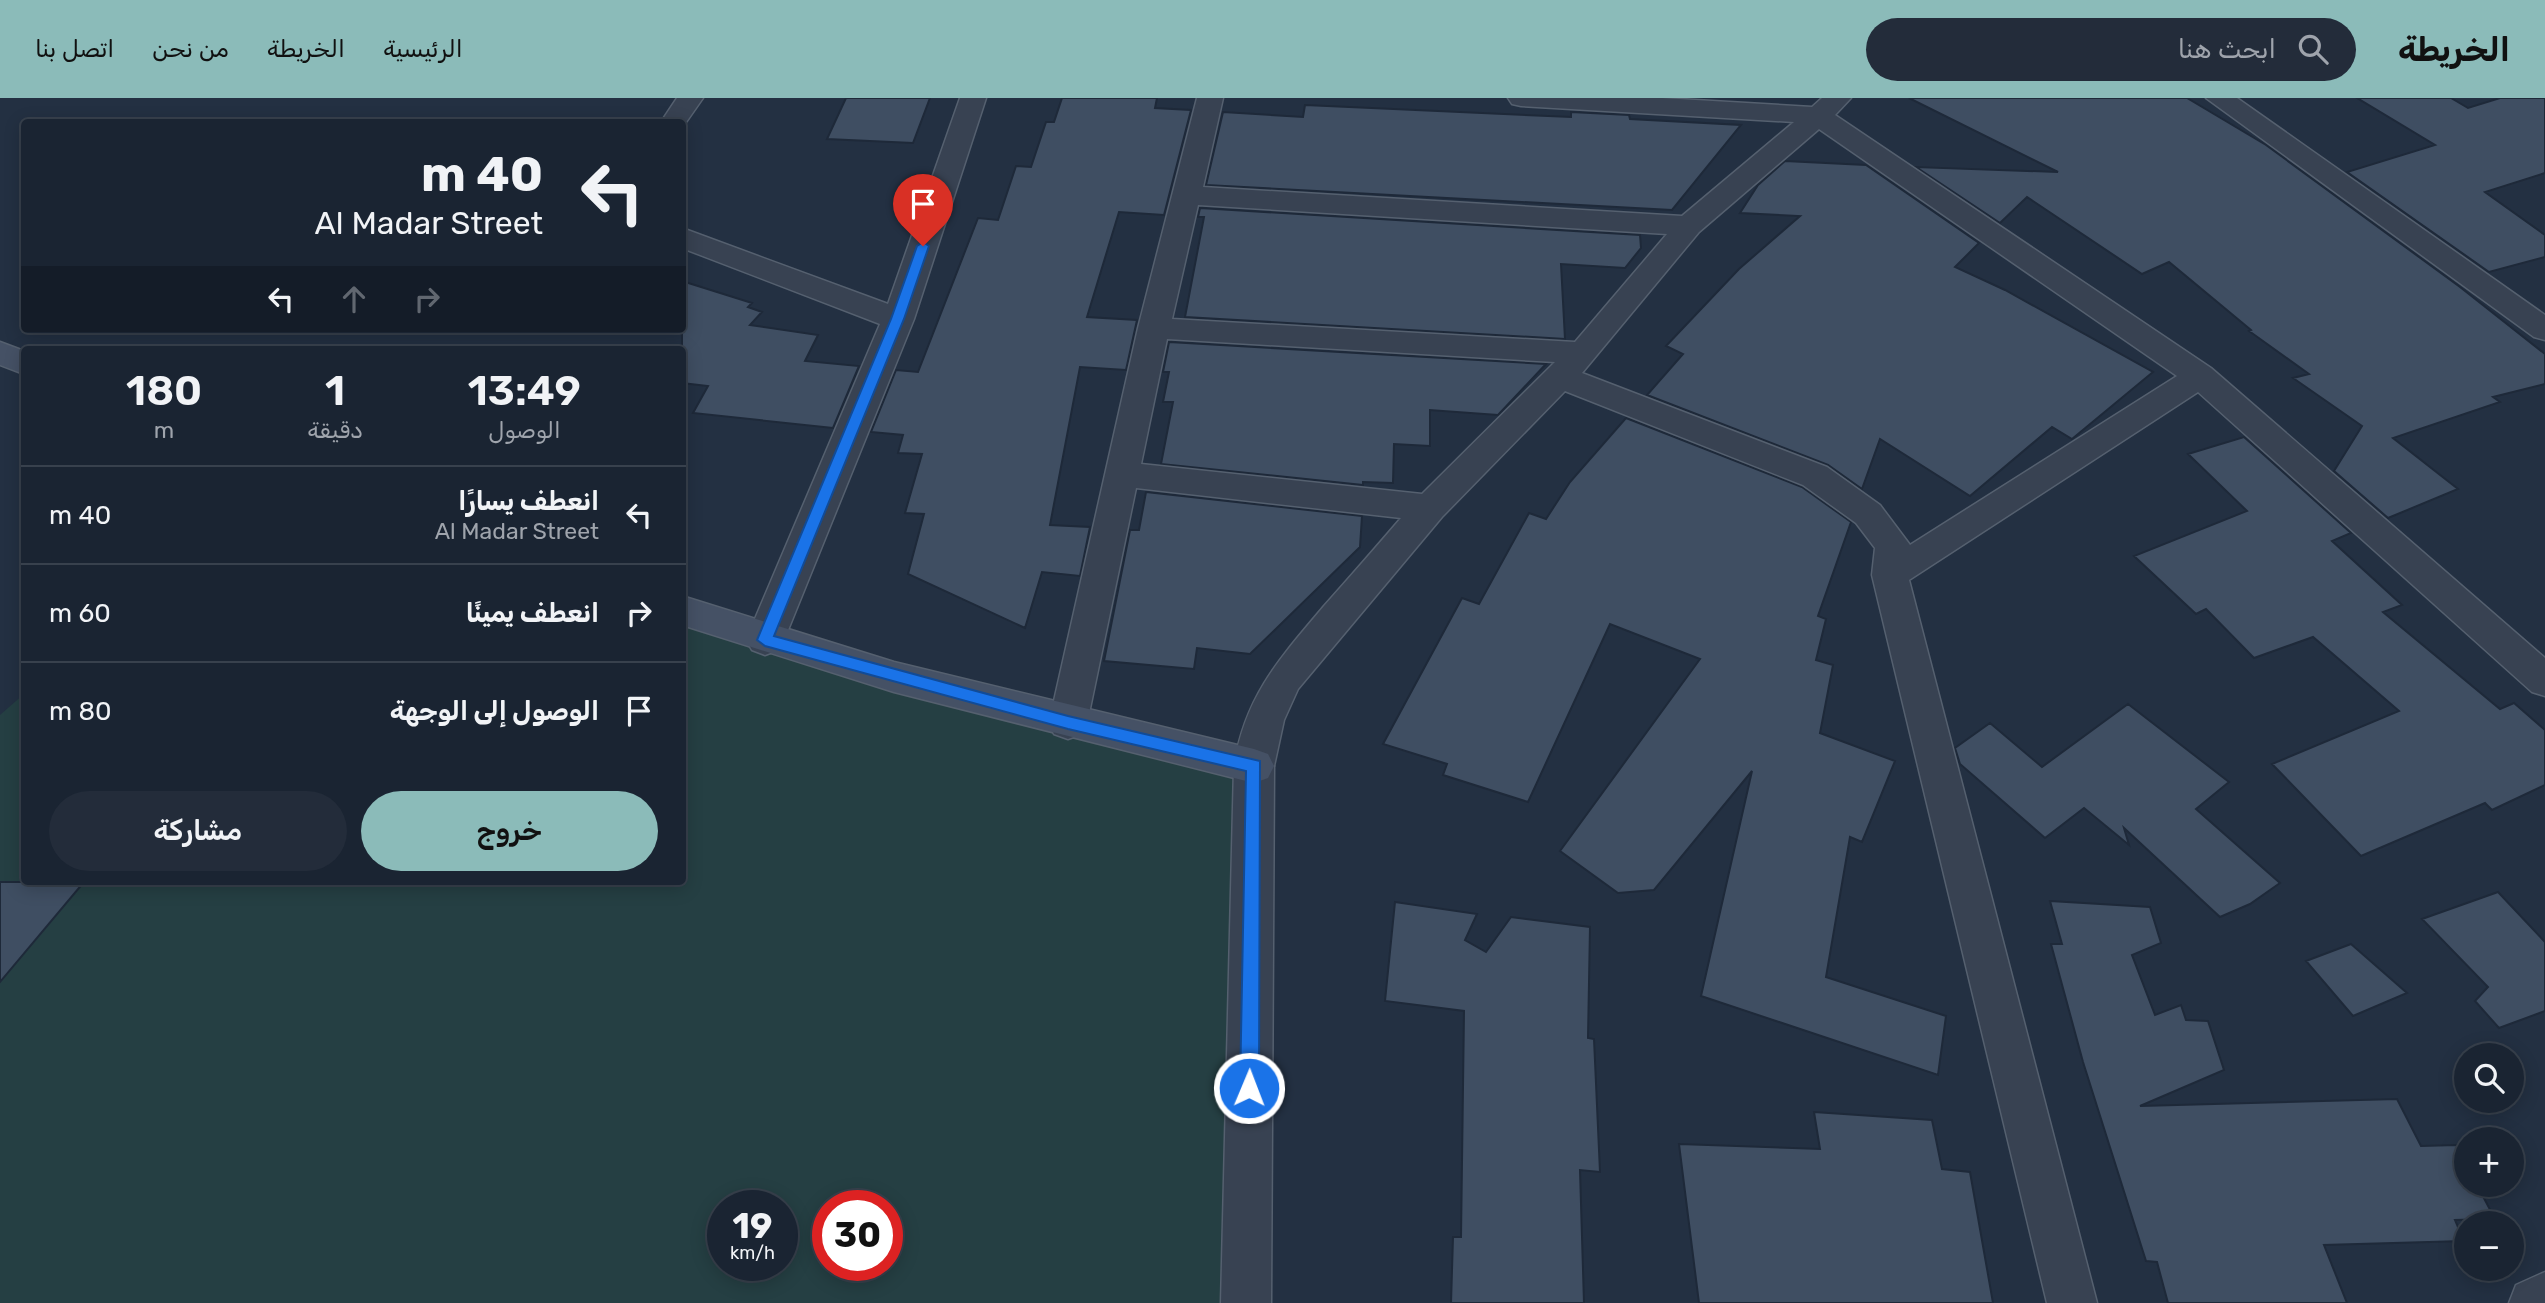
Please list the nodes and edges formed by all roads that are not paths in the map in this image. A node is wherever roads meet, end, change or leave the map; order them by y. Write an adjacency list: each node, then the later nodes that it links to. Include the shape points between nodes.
1 (690, 98): 7 (street)
2 (973, 98): 11 (street)
3 (1210, 98): 8 (street)
4 (1521, 98): 6 (street)
5 (2218, 98): 13 (street)
6 (1827, 106): 9 (street); 17 (street)
7 (677, 119)
8 (1185, 195): 9 (street); 12 (street)
9 (1689, 226): 16 (street)
10 (686, 239): 11 (street)
11 (898, 319): 22 (street)
12 (1154, 328): 16 (street); 18 (street)
13 (2545, 330)
14 (0, 353): 15 (street)
15 (21, 362)
16 (1570, 364): 19 (street); 20 (street, via 1815,476 1849,497 1893,546)
17 (2200, 376): 20 (street); 23 (street)
18 (1122, 474): 19 (street); 24 (street)
19 (1430, 508): 25 (street, via 1285,678 1268,705)
20 (1891, 575): 28 (street)
21 (686, 611): 22 (street)
22 (765, 640): 24 (street)
23 (2545, 681)
24 (1068, 723): 25 (street)
25 (1254, 766): 27 (street)
26 (2545, 1297): 29 (street)
27 (1246, 1303)
28 (2072, 1303)
29 (2533, 1303)

